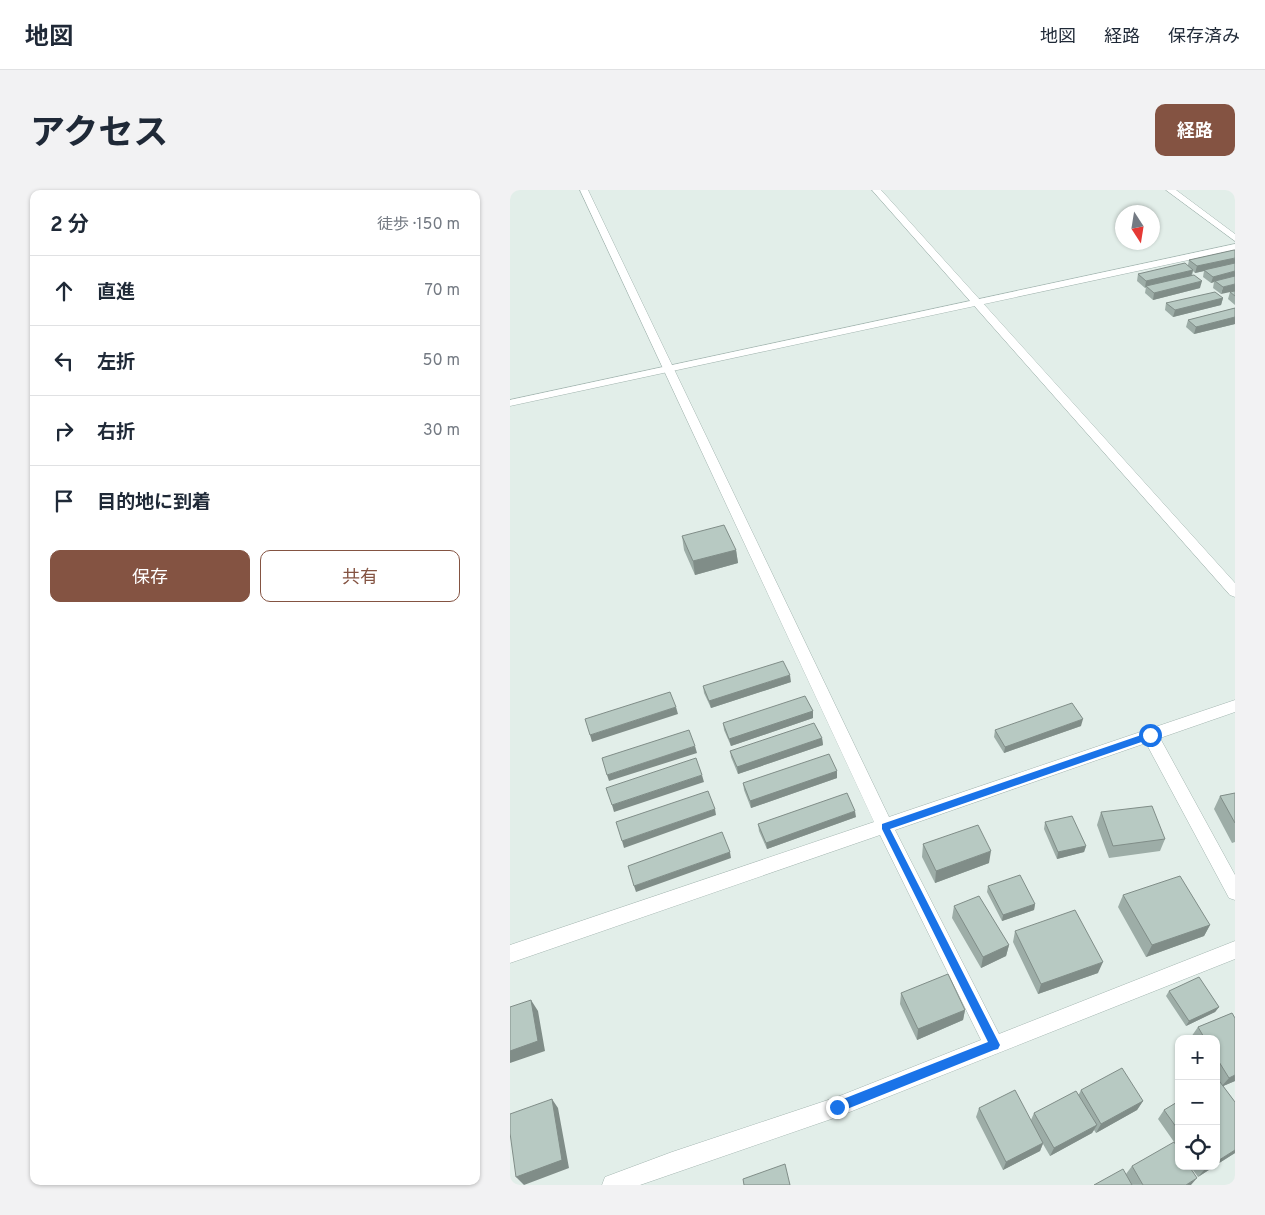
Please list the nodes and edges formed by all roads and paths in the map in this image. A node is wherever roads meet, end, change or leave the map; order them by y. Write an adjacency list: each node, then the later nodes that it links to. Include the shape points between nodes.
1 (584, 190): 7 (street)
2 (876, 190): 6 (street)
3 (1170, 190): 4 (street)
4 (1235, 238)
5 (1235, 248): 6 (street)
6 (977, 303): 7 (street); 9 (street)
7 (668, 370): 8 (street); 12 (street)
8 (510, 403)
9 (1235, 592)
10 (1235, 706): 11 (street)
11 (1150, 735): 12 (street); 13 (street)
12 (885, 827): 15 (street); 16 (street)
13 (1235, 892)
14 (1235, 950): 16 (street)
15 (510, 954)
16 (994, 1045): 17 (street, via 837,1107 672,1162)
17 (614, 1185)

